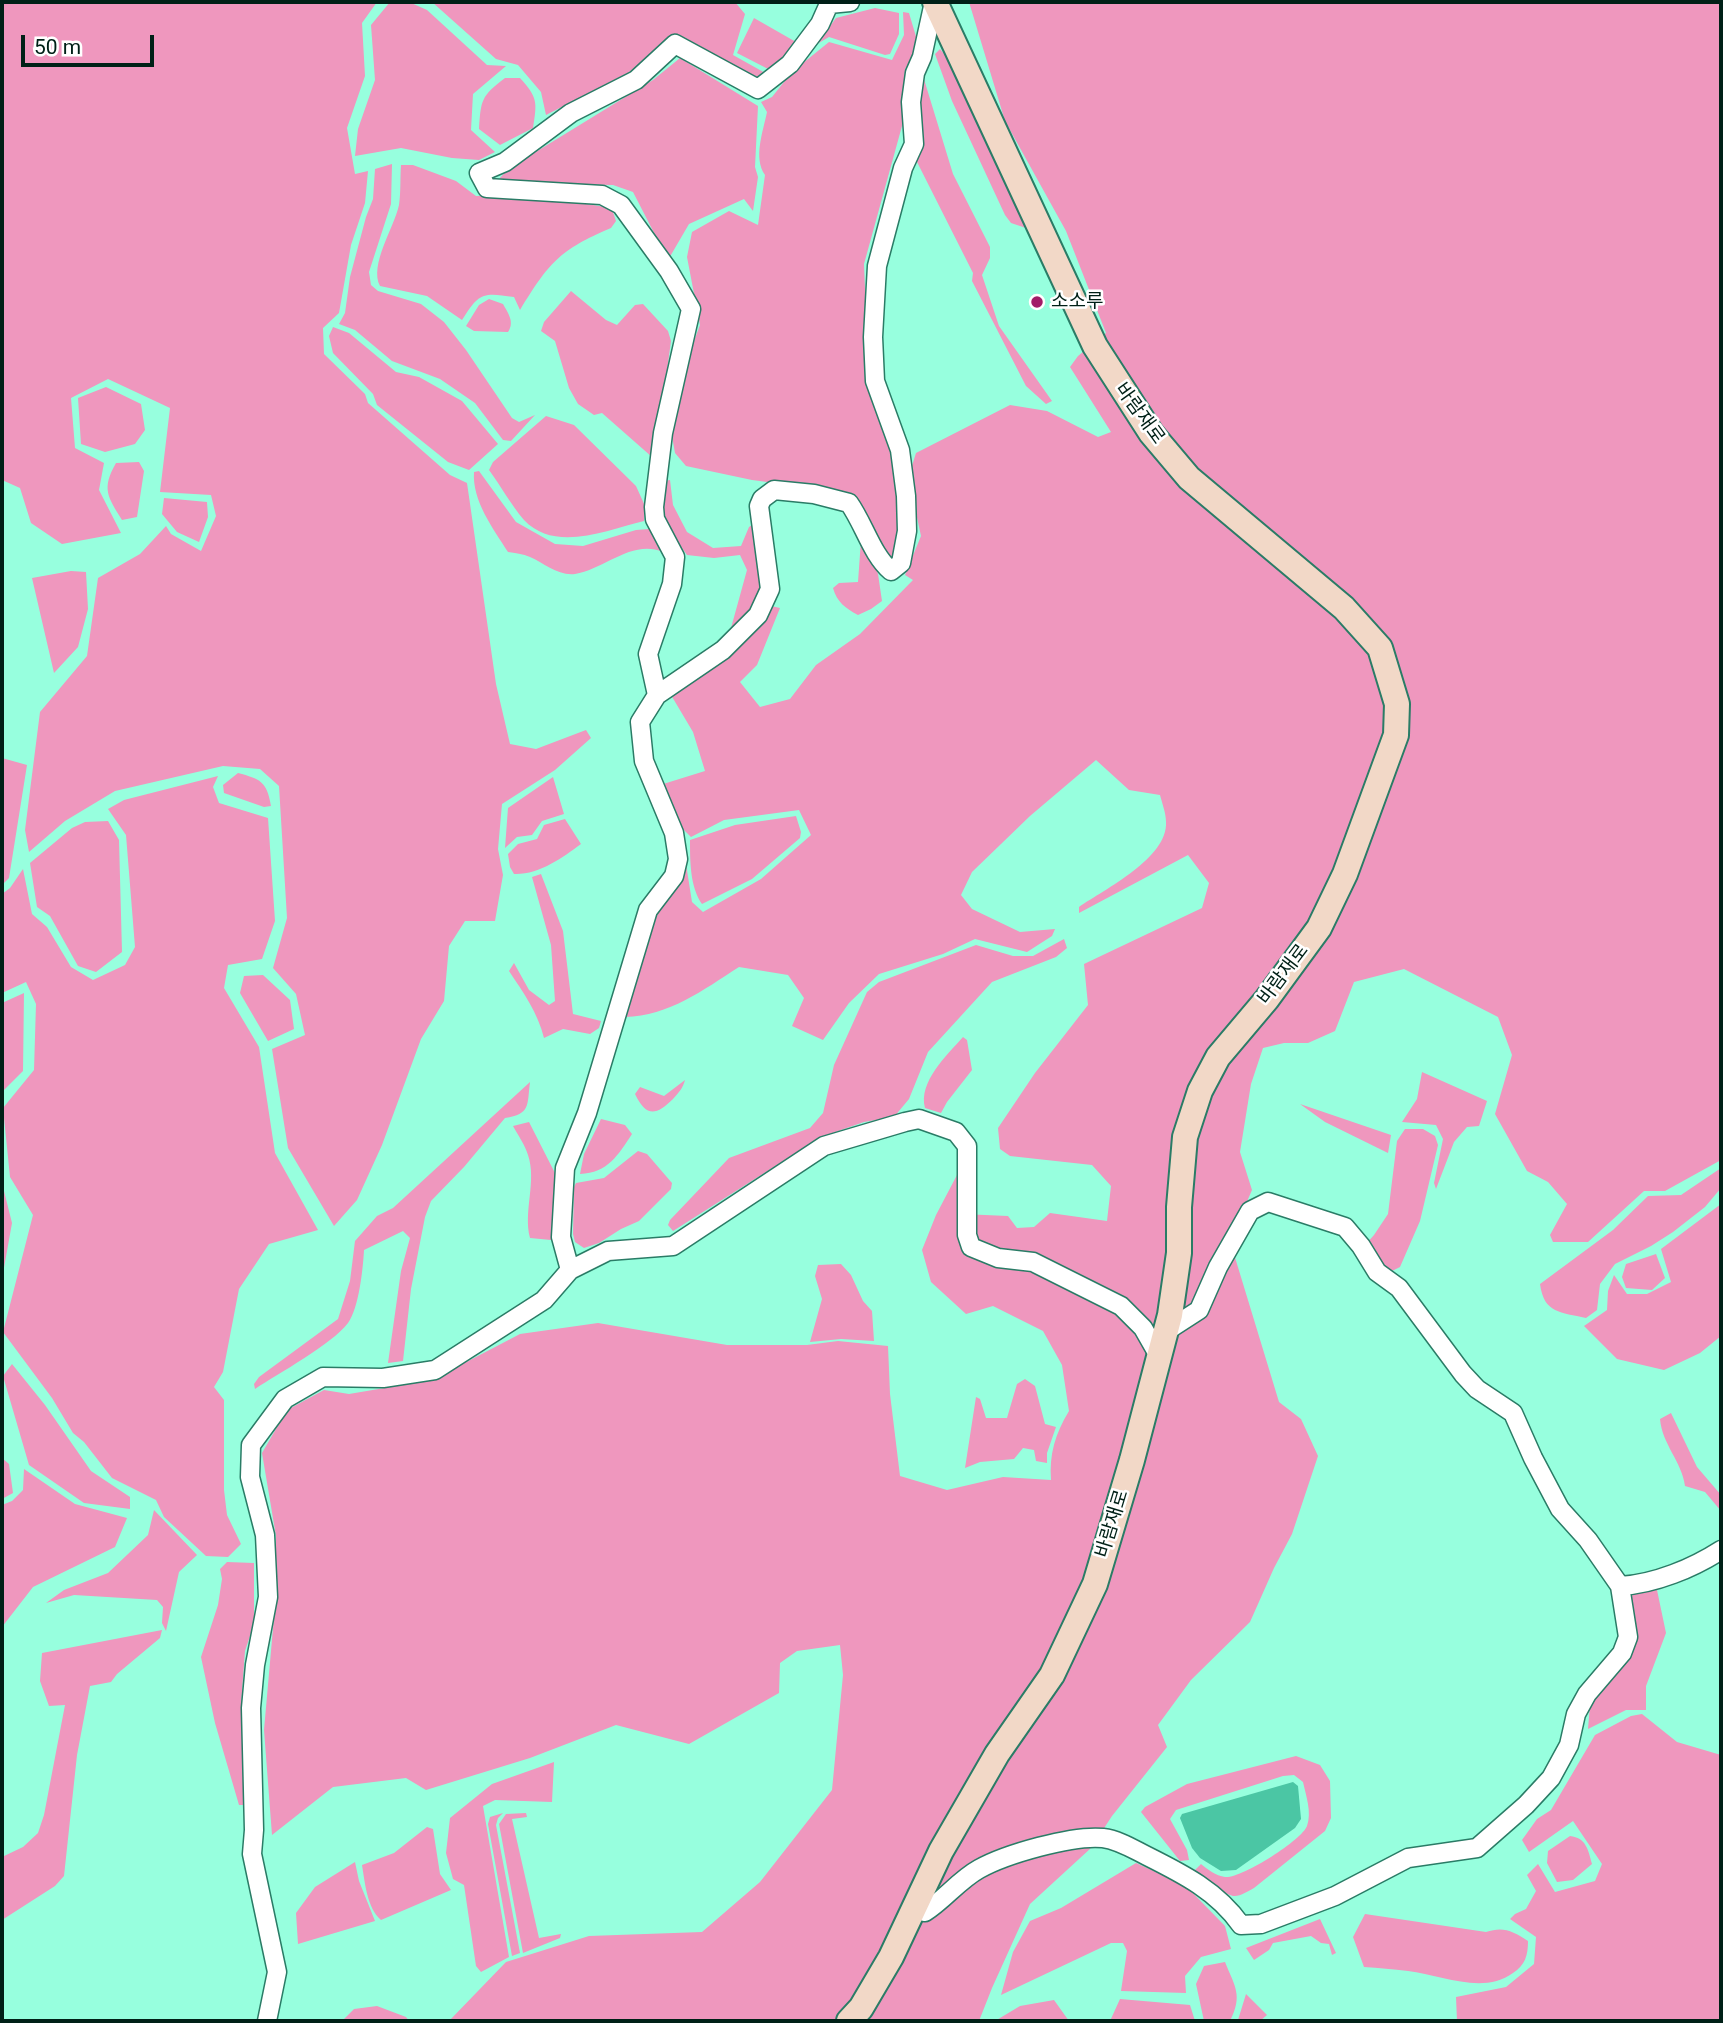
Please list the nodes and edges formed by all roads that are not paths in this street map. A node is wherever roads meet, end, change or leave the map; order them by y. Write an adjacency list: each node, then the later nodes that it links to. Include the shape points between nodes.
1 (850, 2): 3 (street, via 829,4 790,64 758,89 675,44 636,80 570,113 505,162 480,173 487,188 601,195 621,205 691,309 663,433 654,507 655,519 675,557 672,584 648,654)
2 (934, 2): 3 (street, via 915,73 911,102 914,144 882,243 875,290 875,381 900,450 905,496 907,531 901,563 891,571 880,562 849,503 774,490 759,506 770,589 758,615 723,650); 5 (street, 바람재로, via 1112,376 1189,478 1344,608 1380,648 1397,704 1396,735 1380,783 1319,928 1218,1057 1200,1091 1185,1137 1178,1253)
3 (657, 695): 4 (street, via 640,722 644,761 674,833 678,859 674,876 648,910 587,1113 565,1168 561,1237)
4 (570, 1270): 5 (street, via 608,1251 673,1246 824,1146 919,1119 956,1132 967,1146 967,1235 971,1247 998,1258 1033,1262 1121,1306); 9 (street, via 544,1300 435,1370 383,1378 323,1377 285,1399 251,1445 250,1477 265,1535 268,1597 251,1707 252,1853 277,1972)
5 (1162, 1344): 7 (street, via 1199,1310 1250,1211 1268,1202 1345,1227 1377,1272 1399,1288 1463,1374 1513,1413 1560,1509); 8 (street, 바람재로, via 1095,1584 1052,1675 997,1754 941,1851)
6 (1721, 1550): 7 (street, via 1698,1565)
7 (1620, 1586): 8 (street, via 1628,1637 1622,1653 1587,1694 1576,1714 1569,1745 1551,1778 1477,1848 1408,1858 1335,1896 1261,1924 1241,1924 1194,1879 1102,1838 1006,1856 976,1870 925,1912)
8 (914, 1909): 10 (street, 바람재로, via 891,1957)
9 (267, 2021)
10 (849, 2021)

